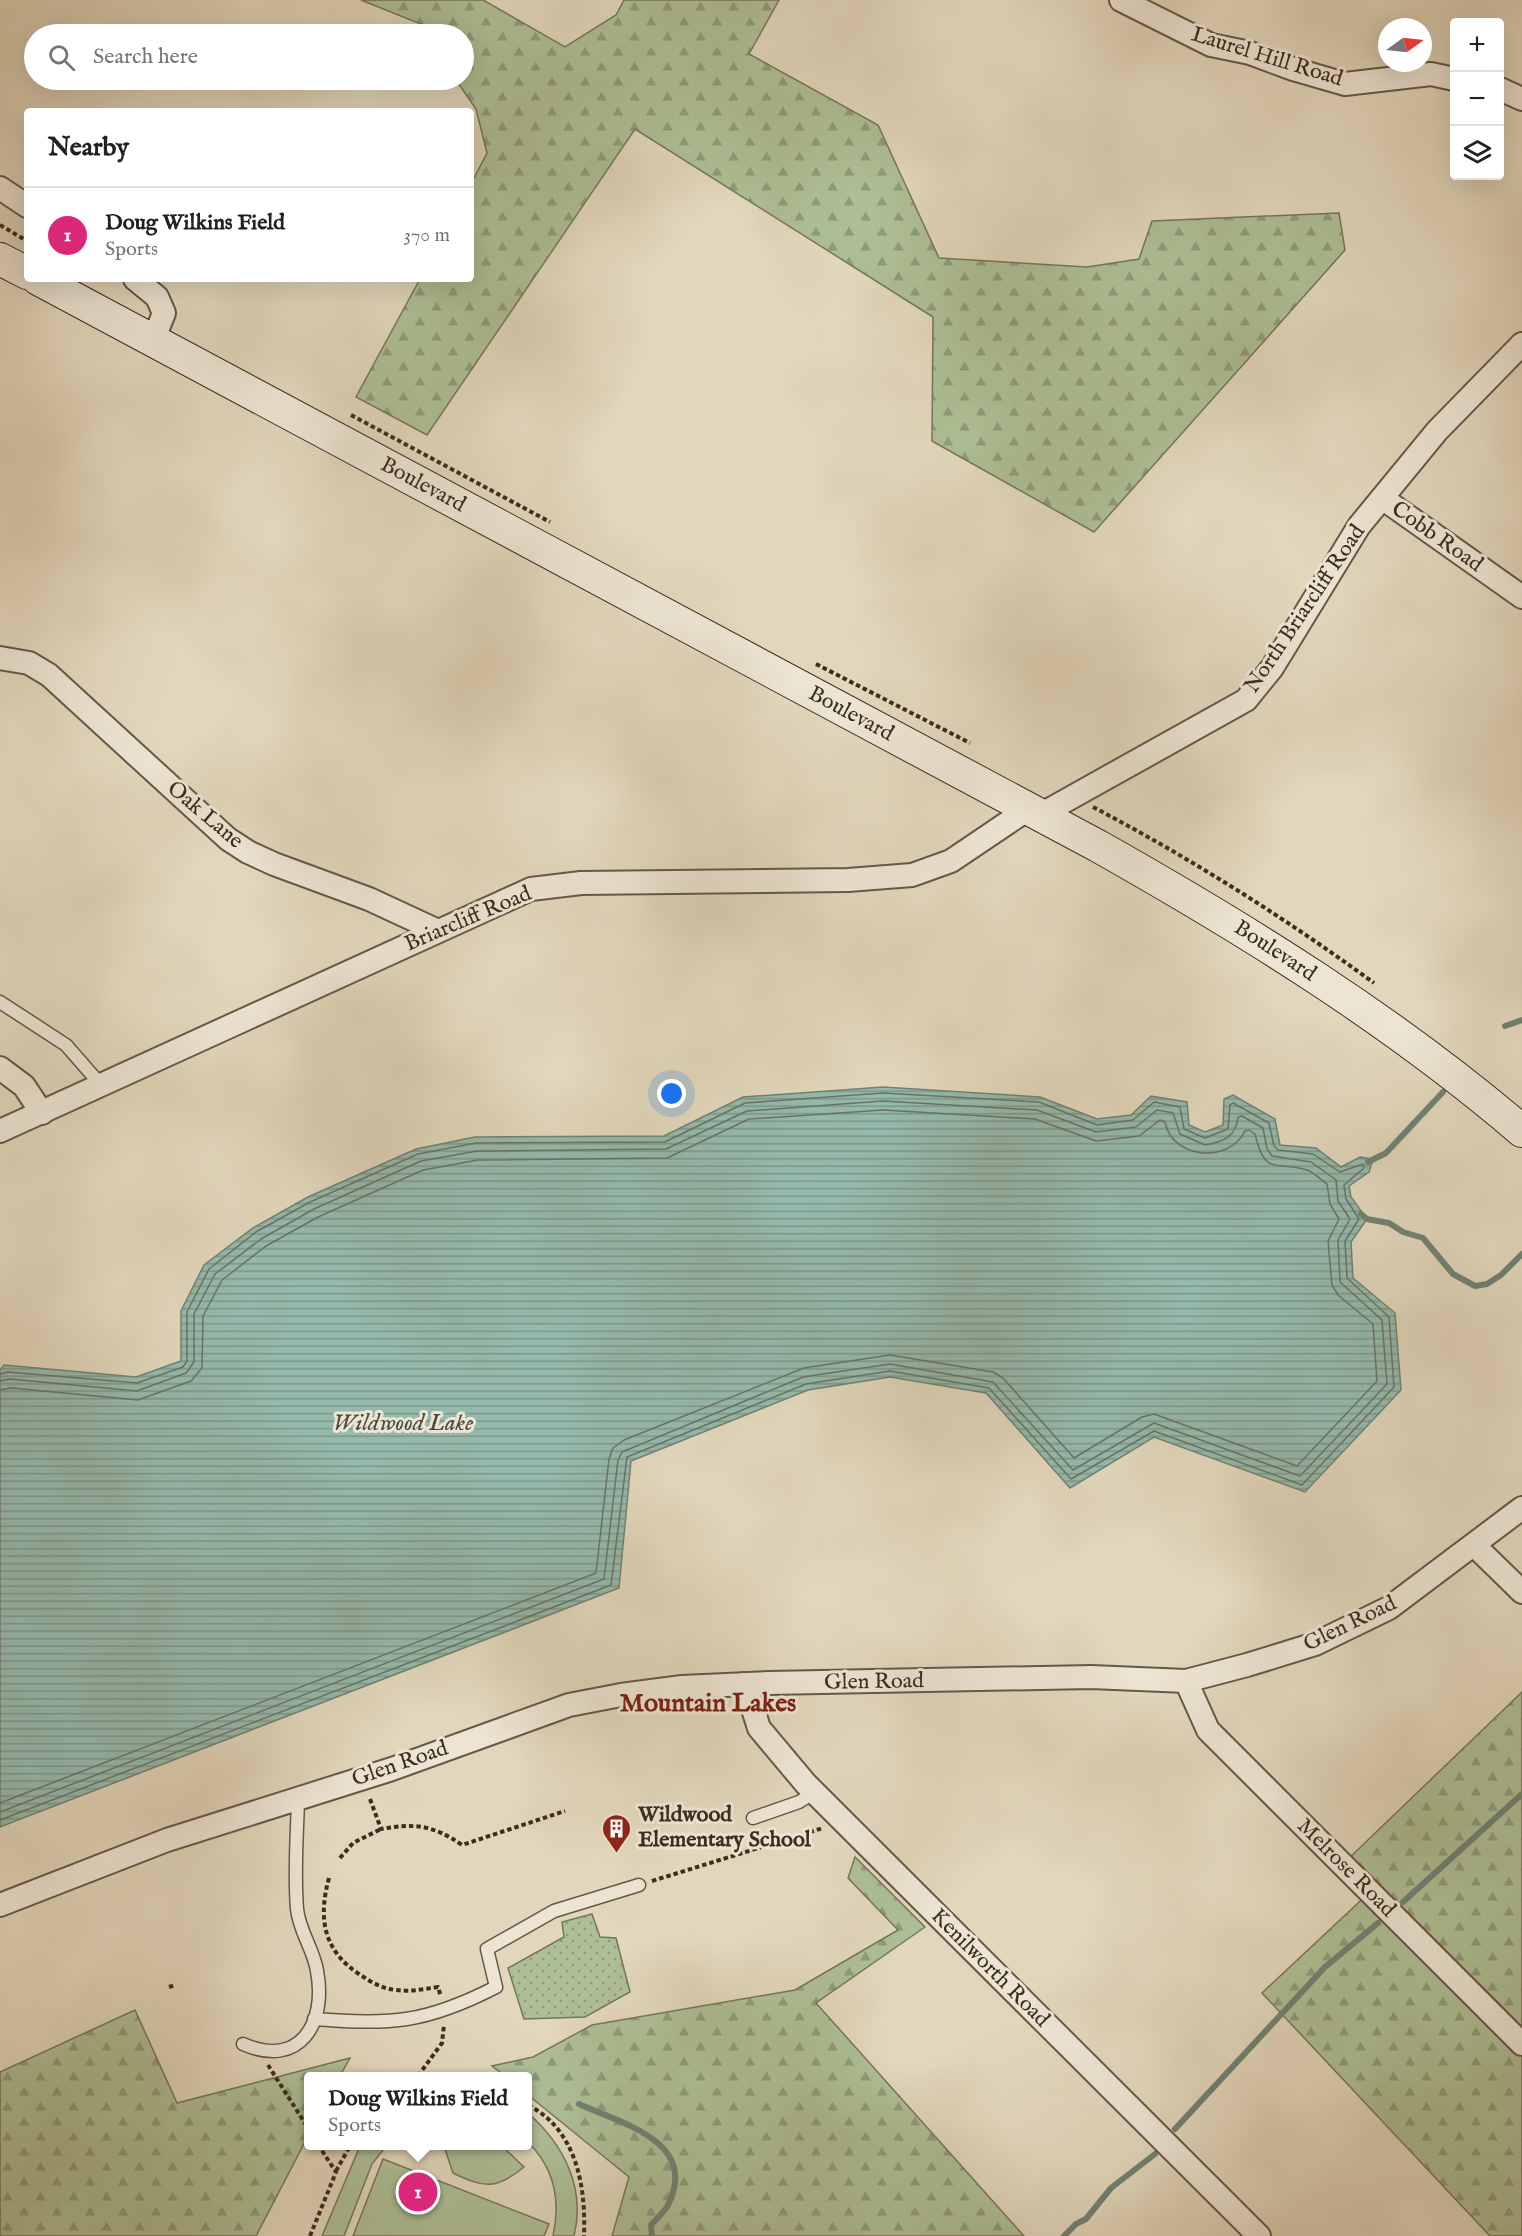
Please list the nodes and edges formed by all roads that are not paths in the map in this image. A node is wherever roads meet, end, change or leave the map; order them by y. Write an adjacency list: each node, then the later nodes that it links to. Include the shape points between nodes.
1 (1121, 0): 2 (street, Laurel Hill Road, via 1211,45 1345,84 1431,74)
2 (1450, 78)
3 (1504, 91): 4 (street)
4 (1522, 99)
5 (0, 188): 6 (street)
6 (24, 204)
7 (0, 259): 8 (main road)
8 (24, 271)
9 (44, 282): 11 (main road, Boulevard)
10 (139, 282): 11 (street, via 157,297 164,313)
11 (153, 341): 16 (main road, Boulevard)
12 (1522, 344): 13 (street, North Briarcliff Road, via 1437,431)
13 (1382, 498): 14 (street, Cobb Road); 16 (street, North Briarcliff Road, via 1359,526 1272,668 1246,700)
14 (1522, 597)
15 (0, 658): 17 (street, Oak Lane, via 29,663 49,675 228,839 248,852 369,899)
16 (1034, 812): 17 (street, Briarcliff Road, via 951,861 912,875 848,880 560,883 531,889); 23 (main road, Boulevard, via 1206,908 1311,974 1402,1037)
17 (438, 931): 20 (street, Briarcliff Road)
18 (0, 1002): 20 (lane, via 66,1045)
19 (0, 1068): 21 (street, via 24,1086)
20 (101, 1086): 21 (street, Briarcliff Road)
21 (42, 1113): 22 (street, Briarcliff Road)
22 (0, 1131)
23 (1522, 1131)
24 (1522, 1508): 25 (street, Glen Road)
25 (1475, 1546): 26 (street); 27 (street, Glen Road, via 1408,1595 1353,1627 1304,1647)
26 (1522, 1592)
27 (1186, 1681): 28 (street, Glen Road, via 1091,1677); 36 (street, Melrose Road, via 1208,1730)
28 (745, 1684): 29 (street, Kenilworth Road, via 759,1728); 30 (street, Glen Road, via 682,1687 569,1705 392,1769)
29 (815, 1792): 31 (lane, via 799,1802); 37 (street, Kenilworth Road)
30 (298, 1798): 33 (street, Glen Road, via 137,1850); 34 (lane, via 297,1912 317,1967 321,1992)
31 (753, 1818)
32 (639, 1885): 34 (lane, via 554,1911 487,1949 496,1987 446,2010 413,2020 377,2024)
33 (0, 1905)
34 (314, 2019): 35 (lane, via 301,2043 280,2052 260,2052)
35 (243, 2044)
36 (1522, 2044)
37 (1259, 2236)

